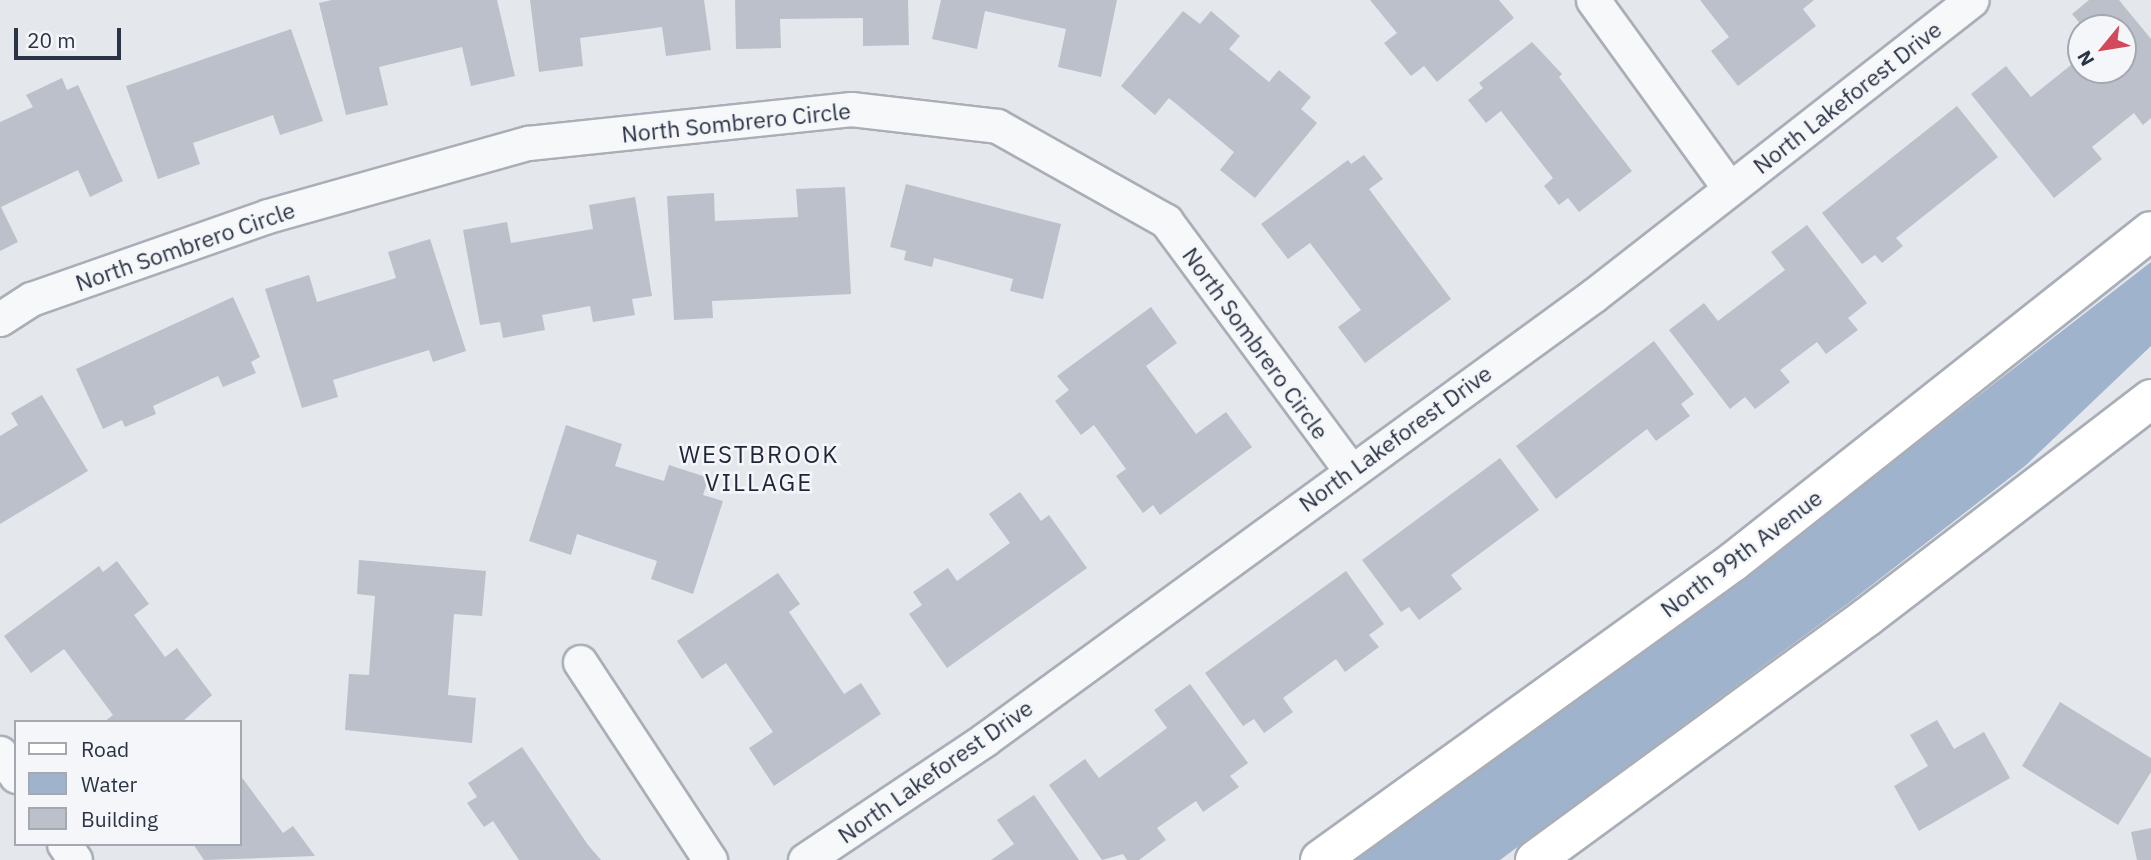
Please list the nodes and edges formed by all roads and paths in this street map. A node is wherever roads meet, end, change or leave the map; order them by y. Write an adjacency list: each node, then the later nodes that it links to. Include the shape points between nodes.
1 (1593, 0): 3 (street)
2 (1972, 0): 3 (street, North Lakeforest Drive)
3 (1729, 188): 7 (street, North Lakeforest Drive, via 1594,295)
4 (2151, 230): 13 (main road, North 99th Avenue, via 1733,562)
5 (0, 319): 7 (street, North Sombrero Circle, via 31,299 268,216 528,143 851,108 997,126 1166,221)
6 (2151, 400): 14 (main road, via 1867,617)
7 (1350, 470): 12 (street, North Lakeforest Drive, via 984,740)
8 (580, 662): 11 (street)
9 (0, 754): 10 (street)
10 (14, 773)
11 (710, 860)
12 (805, 860)
13 (1321, 860)
14 (1535, 860)

